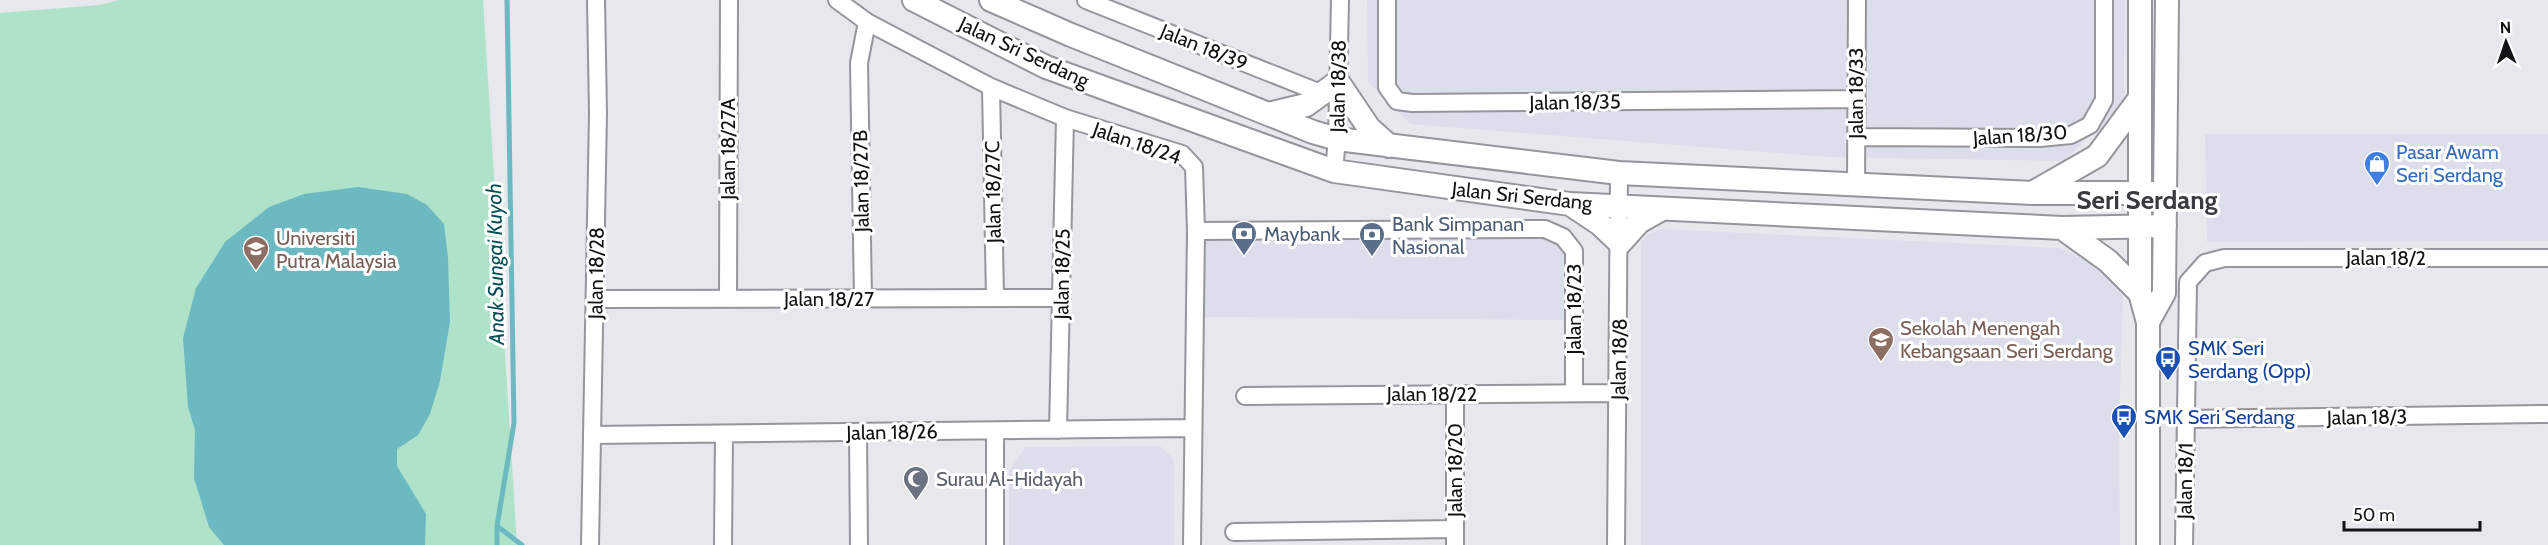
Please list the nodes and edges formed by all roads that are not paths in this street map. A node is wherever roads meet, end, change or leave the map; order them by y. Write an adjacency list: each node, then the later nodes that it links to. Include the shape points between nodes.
1 (596, 0): 43 (street, Jalan 18/28)
2 (729, 0): 44 (street, Jalan 18/27A)
3 (837, 0): 13 (street, Jalan 18/24)
4 (914, 0): 23 (street, Jalan Sri Serdang, via 1046,67)
5 (991, 0): 18 (street, Jalan Sri Serdang)
6 (1086, 0): 15 (street, Jalan 18/39)
7 (1340, 0): 15 (street, Jalan 18/38)
8 (1387, 0): 17 (street, Jalan 18/35, via 1387,87 1397,100 1412,103)
9 (1857, 0): 17 (street, Jalan 18/33)
10 (2104, 0): 20 (street, Jalan 18/30, via 2104,100 2090,125 2071,135 2040,138)
11 (2140, 0): 16 (street)
12 (2167, 0): 28 (street)
13 (867, 22): 14 (street, Jalan 18/24); 40 (street, Jalan 18/27B, via 859,63)
14 (991, 87): 19 (street, Jalan 18/24); 41 (street, Jalan 18/27C)
15 (1330, 88): 18 (street, via 1306,105); 21 (street, Jalan 18/38); 22 (street)
16 (2140, 98): 26 (street, via 2097,156); 27 (street)
17 (1856, 99): 20 (street, Jalan 18/33)
18 (1268, 114): 21 (street, Jalan Sri Serdang)
19 (1065, 118): 35 (street, Jalan 18/24, via 1182,154 1194,167); 42 (street, Jalan 18/25)
20 (1856, 137): 25 (street, Jalan 18/33)
21 (1337, 139): 22 (street, Jalan Sri Serdang); 23 (street, Jalan 18/38)
22 (1389, 146): 24 (street, Jalan Sri Serdang)
23 (1334, 171): 29 (street, Jalan Sri Serdang)
24 (1619, 173): 25 (street, Jalan Sri Serdang); 30 (street, Jalan 18/8)
25 (1856, 185): 26 (street, Jalan Sri Serdang)
26 (2033, 193): 27 (street, Jalan Sri Serdang)
27 (2140, 193): 28 (street, Jalan Sri Serdang); 33 (street)
28 (2164, 193): 32 (street)
29 (1570, 204): 30 (street, Jalan Sri Serdang); 36 (street)
30 (1620, 206): 31 (street, Jalan Sri Serdang); 36 (street, Jalan 18/8)
31 (1662, 209): 34 (street, Jalan Sri Serdang); 36 (street, via 1639,222)
32 (2164, 226): 33 (street, Jalan Sri Serdang); 45 (street, via 2164,293)
33 (2140, 227): 34 (street, Jalan Sri Serdang); 39 (street)
34 (2062, 228): 39 (street, via 2108,261)
35 (1196, 231): 46 (street, Jalan 18/23, via 1545,229 1563,237 1574,251); 52 (street, Jalan 18/24)
36 (1620, 243): 47 (street, Jalan 18/8)
37 (2224, 258): 38 (street, Jalan 18/2); 51 (street, Jalan 18/1, via 2205,263 2188,282)
38 (2548, 258)
39 (2140, 293): 45 (street)
40 (863, 298): 41 (street, Jalan 18/27); 44 (street, Jalan 18/27)
41 (995, 298): 42 (street, Jalan 18/27)
42 (1062, 298): 53 (street, Jalan 18/25)
43 (596, 299): 44 (street, Jalan 18/27); 57 (street, Jalan 18/28)
44 (728, 299)
45 (2148, 322): 66 (street)
46 (1574, 393): 47 (street, Jalan 18/22); 48 (street, Jalan 18/22)
47 (1619, 393): 65 (street, Jalan 18/8)
48 (1455, 394): 49 (street, Jalan 18/22); 59 (street, Jalan 18/20)
49 (1245, 396)
50 (2548, 414): 51 (street, Jalan 18/3)
51 (2186, 419): 67 (street, Jalan 18/1)
52 (1192, 428): 53 (street, Jalan 18/26); 64 (street, Jalan 18/24)
53 (1058, 430): 54 (street, Jalan 18/26)
54 (995, 431): 55 (street, Jalan 18/26); 63 (street)
55 (858, 432): 56 (street, Jalan 18/26); 62 (street)
56 (723, 434): 57 (street, Jalan 18/26); 61 (street)
57 (592, 435): 60 (street, Jalan 18/28)
58 (1234, 532): 59 (street)
59 (1455, 537)
60 (590, 545)
61 (723, 545)
62 (859, 545)
63 (995, 545)
64 (1192, 545)
65 (1616, 545)
66 (2148, 545)
67 (2184, 545)

